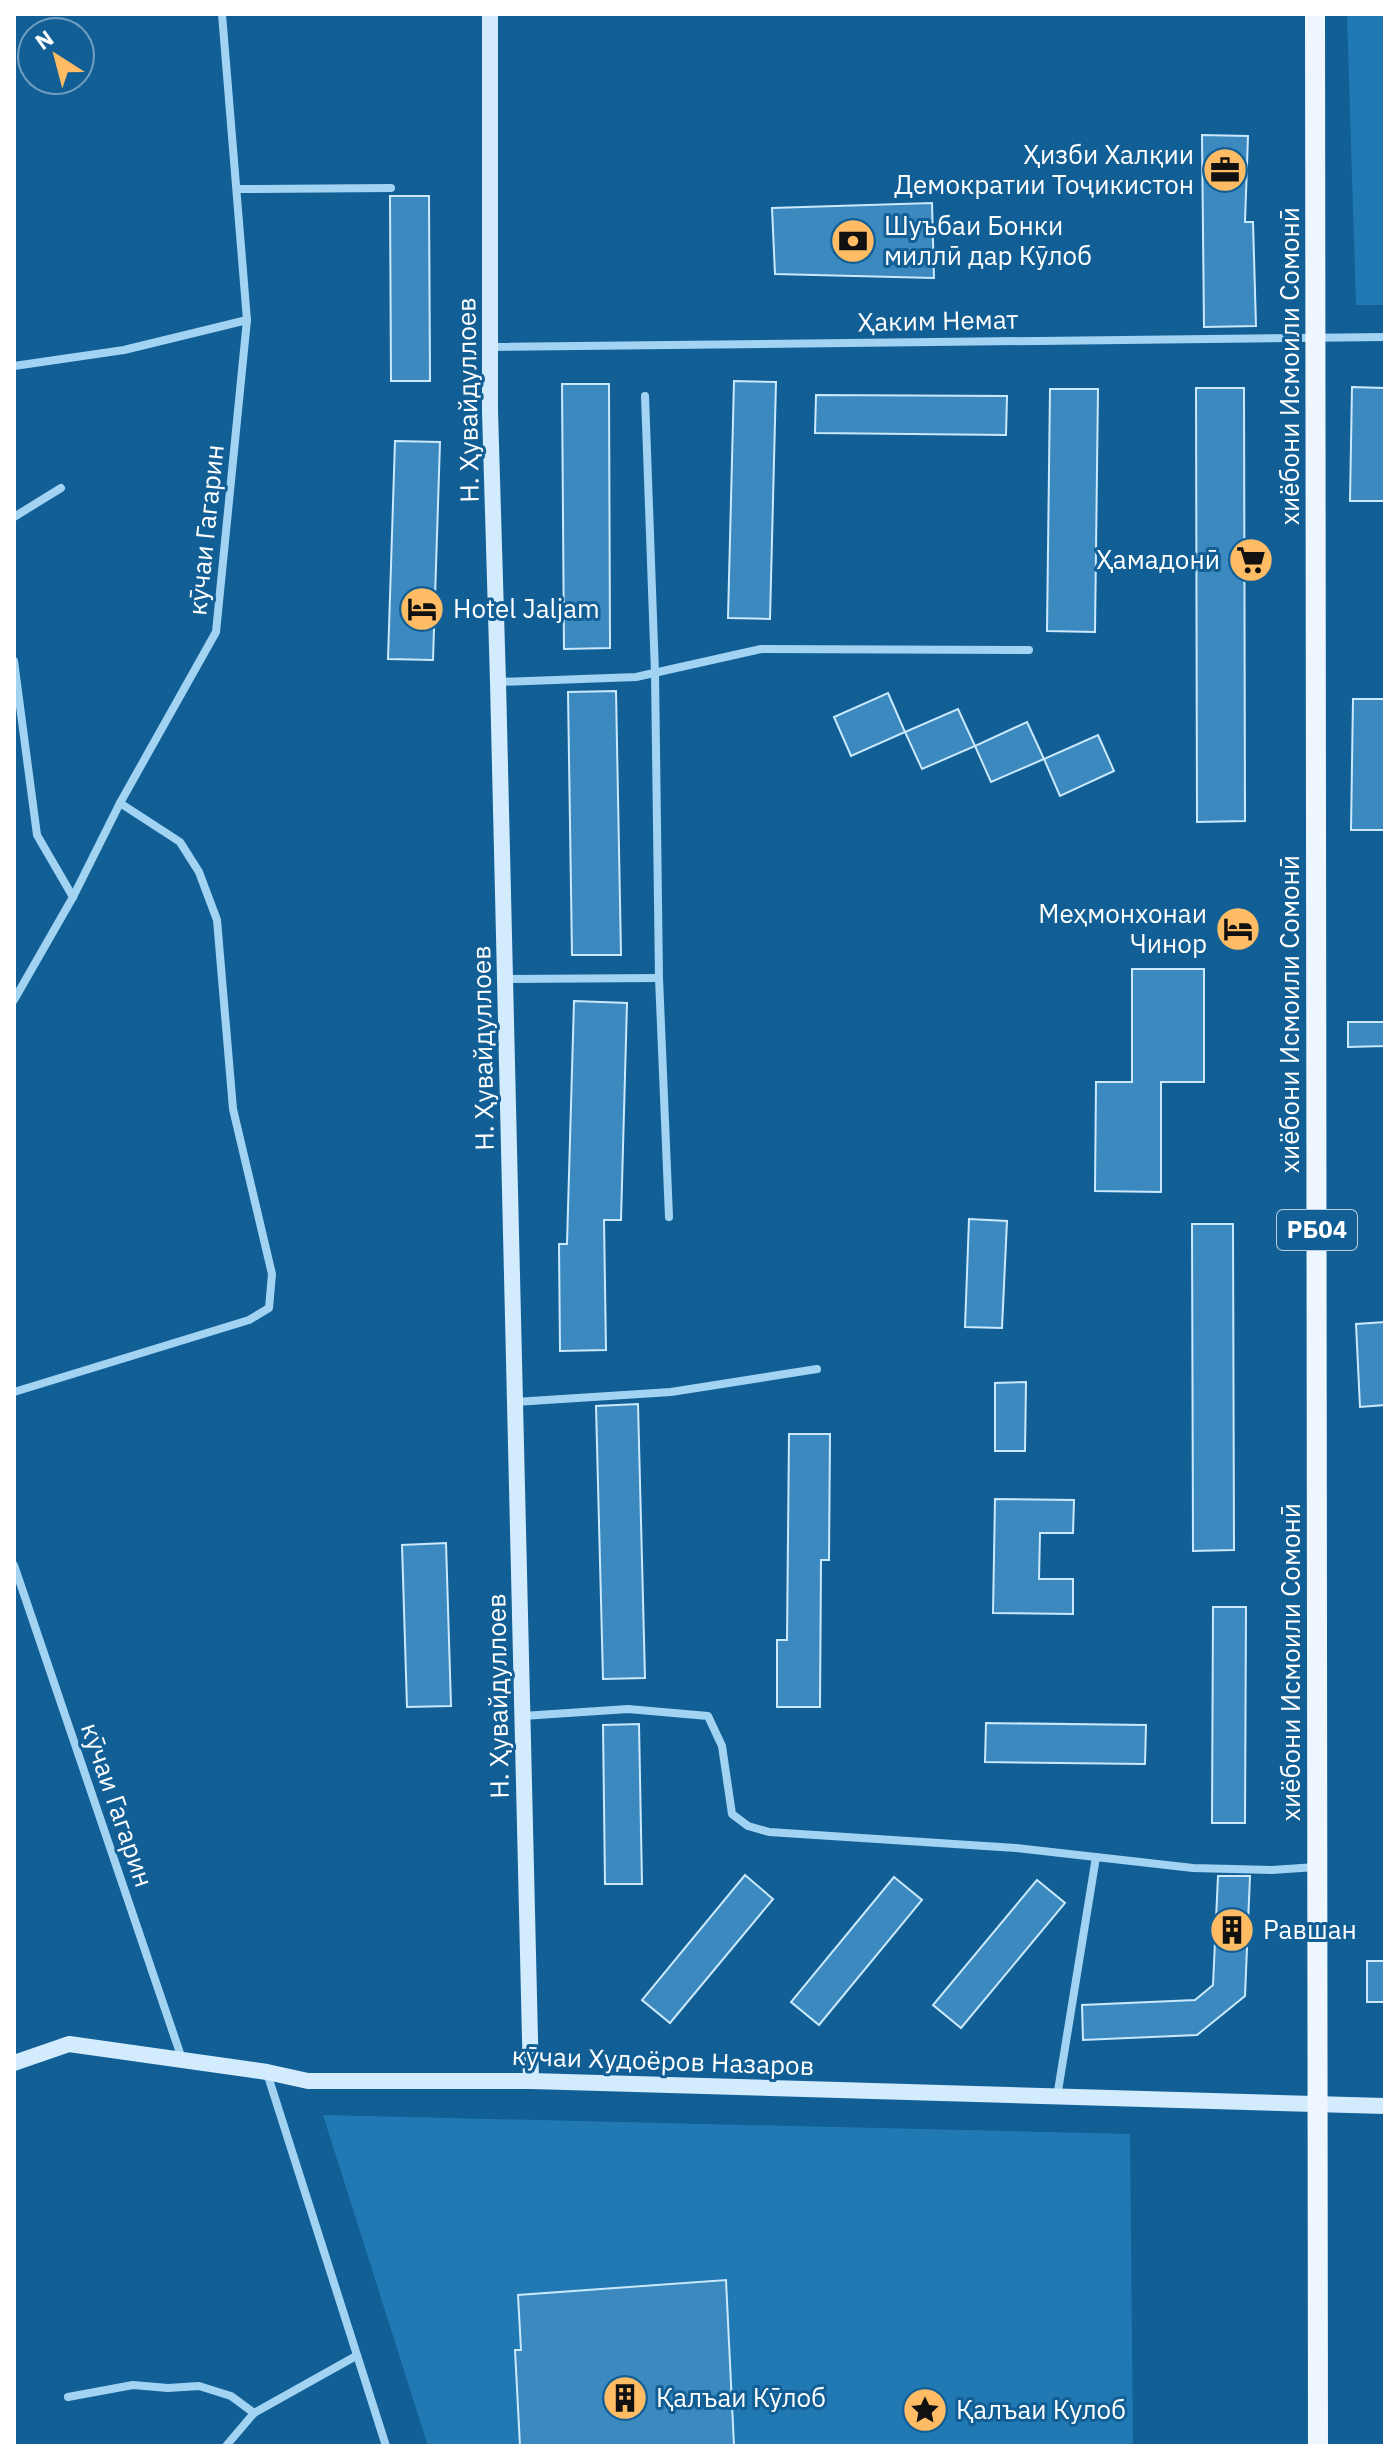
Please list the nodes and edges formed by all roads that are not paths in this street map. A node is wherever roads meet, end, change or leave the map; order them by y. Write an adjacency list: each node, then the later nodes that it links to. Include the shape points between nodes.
1 (222, 14): 5 (street, кӯчаи Гагарин)
2 (490, 14): 9 (street, Н. Ҳувайдуллоев)
3 (1315, 14): 7 (main road, хиёбони Исмоили Сомонӣ / РБ04)
4 (391, 188): 5 (street)
5 (237, 189): 6 (street, кӯчаи Гагарин)
6 (247, 320): 10 (street, via 124,350); 18 (street, кӯчаи Гагарин, via 216,632)
7 (1316, 336): 8 (street, Ҳаким Немат); 9 (street, Ҳаким Немат); 30 (main road, хиёбони Исмоили Сомонӣ / РБ04)
8 (1385, 337)
9 (491, 347): 17 (street, Н. Ҳувайдуллоев)
10 (14, 366)
11 (645, 396): 16 (street)
12 (61, 488): 13 (street)
13 (14, 517)
14 (1029, 650): 16 (street, via 761,649)
15 (14, 661): 19 (street, via 37,835)
16 (655, 673): 17 (street); 20 (street)
17 (498, 682): 21 (street, Н. Ҳувайдуллоев)
18 (120, 803): 19 (street, кӯчаи Гагарин); 25 (street, via 180,842 199,872 217,920 233,1109 272,1274 269,1308 249,1320)
19 (73, 897): 22 (street, кӯчаи Гагарин)
20 (659, 978): 21 (street); 23 (street)
21 (505, 979): 26 (street, Н. Ҳувайдуллоев)
22 (14, 1000)
23 (669, 1217)
24 (817, 1369): 26 (street, via 671,1392)
25 (14, 1392)
26 (515, 1402): 28 (street, Н. Ҳувайдуллоев)
27 (14, 1565): 31 (street, кӯчаи Гагарин)
28 (522, 1716): 29 (street, via 628,1709 708,1716 722,1746 732,1814 769,1832); 34 (street, Н. Ҳувайдуллоев)
29 (1096, 1857): 30 (street, via 1193,1868); 35 (street)
30 (1317, 1867): 36 (main road, хиёбони Исмоили Сомонӣ / РБ04)
31 (182, 2059): 32 (street, кӯчаи Худоёров Назаров, via 69,2044); 33 (street, кӯчаи Худоёров Назаров)
32 (14, 2063)
33 (267, 2072): 34 (street, кӯчаи Худоёров Назаров, via 308,2081); 38 (street)
34 (531, 2081): 35 (street, кӯчаи Худоёров Назаров)
35 (1057, 2097): 36 (street, кӯчаи Худоёров Назаров)
36 (1317, 2105): 37 (street, кӯчаи Худоёров Назаров); 43 (main road, хиёбони Исмоили Сомонӣ / РБ04)
37 (1385, 2106)
38 (356, 2356): 40 (street); 42 (street)
39 (68, 2397): 40 (street, via 133,2385 199,2386 231,2396)
40 (254, 2413): 41 (street)
41 (226, 2446)
42 (386, 2446)
43 (1318, 2446)

